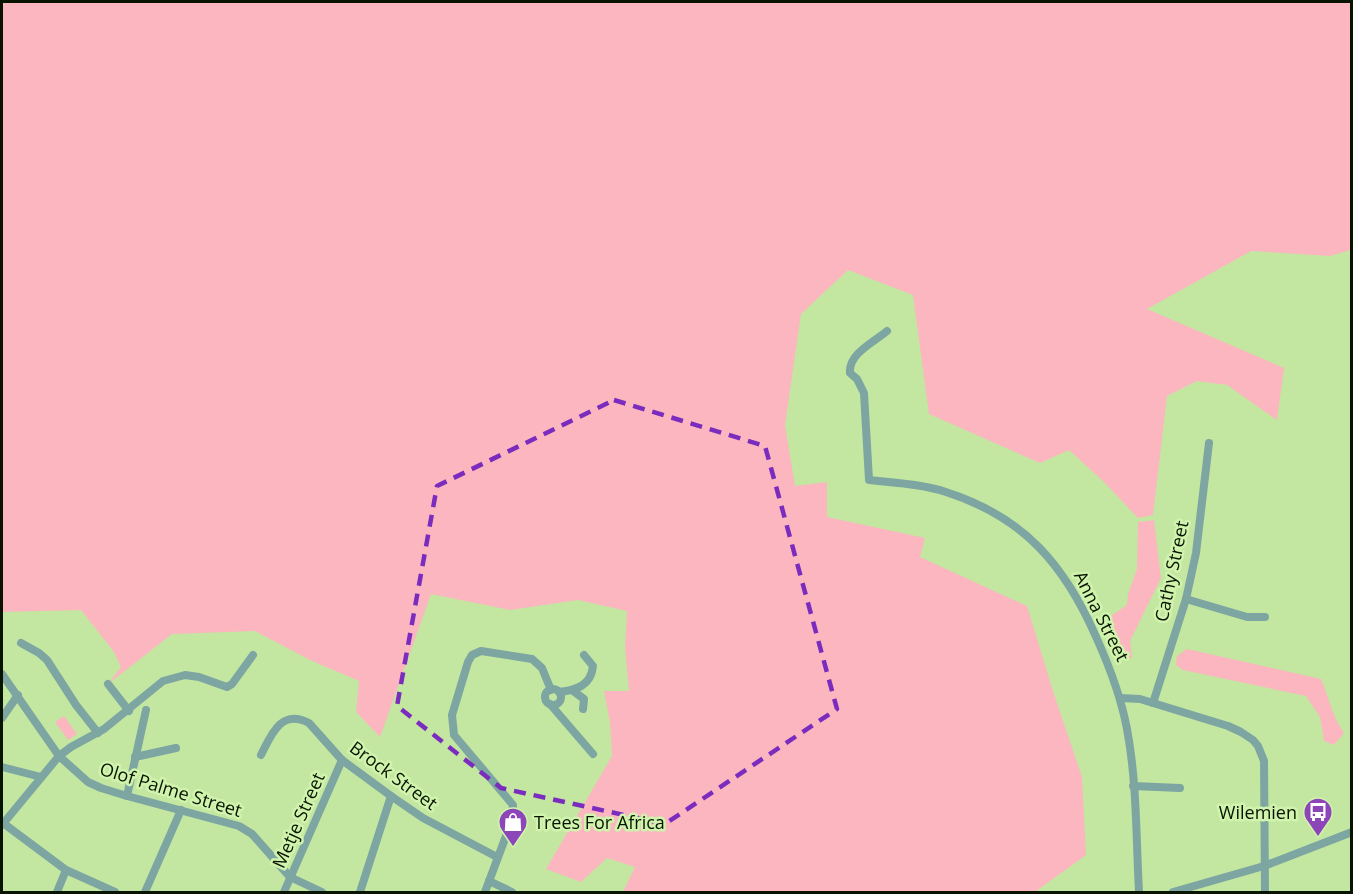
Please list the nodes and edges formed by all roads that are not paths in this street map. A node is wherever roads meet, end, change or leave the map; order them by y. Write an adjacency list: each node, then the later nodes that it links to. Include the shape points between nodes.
1 (887, 331): 13 (street, Anna Street, via 855,356 849,366 864,393 869,480 944,491 1000,516 1043,550 1072,589)
2 (1209, 443): 3 (street, Cathy Street, via 1196,553)
3 (1186, 599): 4 (street, via 1248,617); 14 (street, Cathy Street)
4 (1265, 617)
5 (21, 643): 19 (street, via 47,660)
6 (253, 655): 16 (street, via 227,687 199,677 172,677 160,682)
7 (584, 655): 10 (street, via 592,672 586,684)
8 (2, 674): 12 (street, Olof Palme Street)
9 (108, 684): 16 (street)
10 (572, 690): 11 (street); 15 (street, via 584,699)
11 (555, 691): 21 (street, via 546,699); 35 (street, via 532,659 481,651 468,662 452,715 453,729 457,740 513,805 512,820)
12 (18, 695): 18 (street); 23 (street, Olof Palme Street)
13 (1121, 698): 14 (street); 28 (street, Anna Street)
14 (1153, 703): 36 (street, via 1228,726 1258,746 1264,761)
15 (583, 709)
16 (129, 711): 19 (street)
17 (146, 711): 24 (street)
18 (2, 718)
19 (98, 733): 23 (street)
20 (176, 748): 24 (street)
21 (592, 754)
22 (261, 755): 25 (street, Brock Street, via 276,728 295,718 309,723)
23 (59, 756): 27 (street); 30 (street, Olof Palme Street, via 88,782)
24 (135, 757): 30 (street)
25 (342, 760): 31 (street, Brock Street); 38 (street, Metje Street)
26 (2, 767): 27 (street)
27 (41, 777): 33 (street)
28 (1133, 786): 29 (street); 48 (street, Anna Street)
29 (1180, 788)
30 (127, 796): 32 (street, Olof Palme Street)
31 (392, 796): 35 (street, Brock Street, via 423,818); 45 (street)
32 (181, 810): 38 (street, Olof Palme Street, via 246,830); 42 (street)
33 (2, 824): 37 (street)
34 (1352, 832): 36 (street)
35 (497, 857): 39 (street)
36 (1264, 866): 49 (street); 50 (street)
37 (66, 870): 40 (street); 41 (street)
38 (290, 877): 43 (street, Metje Street); 44 (street, Olof Palme Street)
39 (489, 881): 46 (street); 47 (street)
40 (57, 892)
41 (115, 892)
42 (145, 892)
43 (284, 892)
44 (322, 892)
45 (360, 892)
46 (485, 892)
47 (512, 892)
48 (1139, 892)
49 (1173, 892)
50 (1265, 892)

